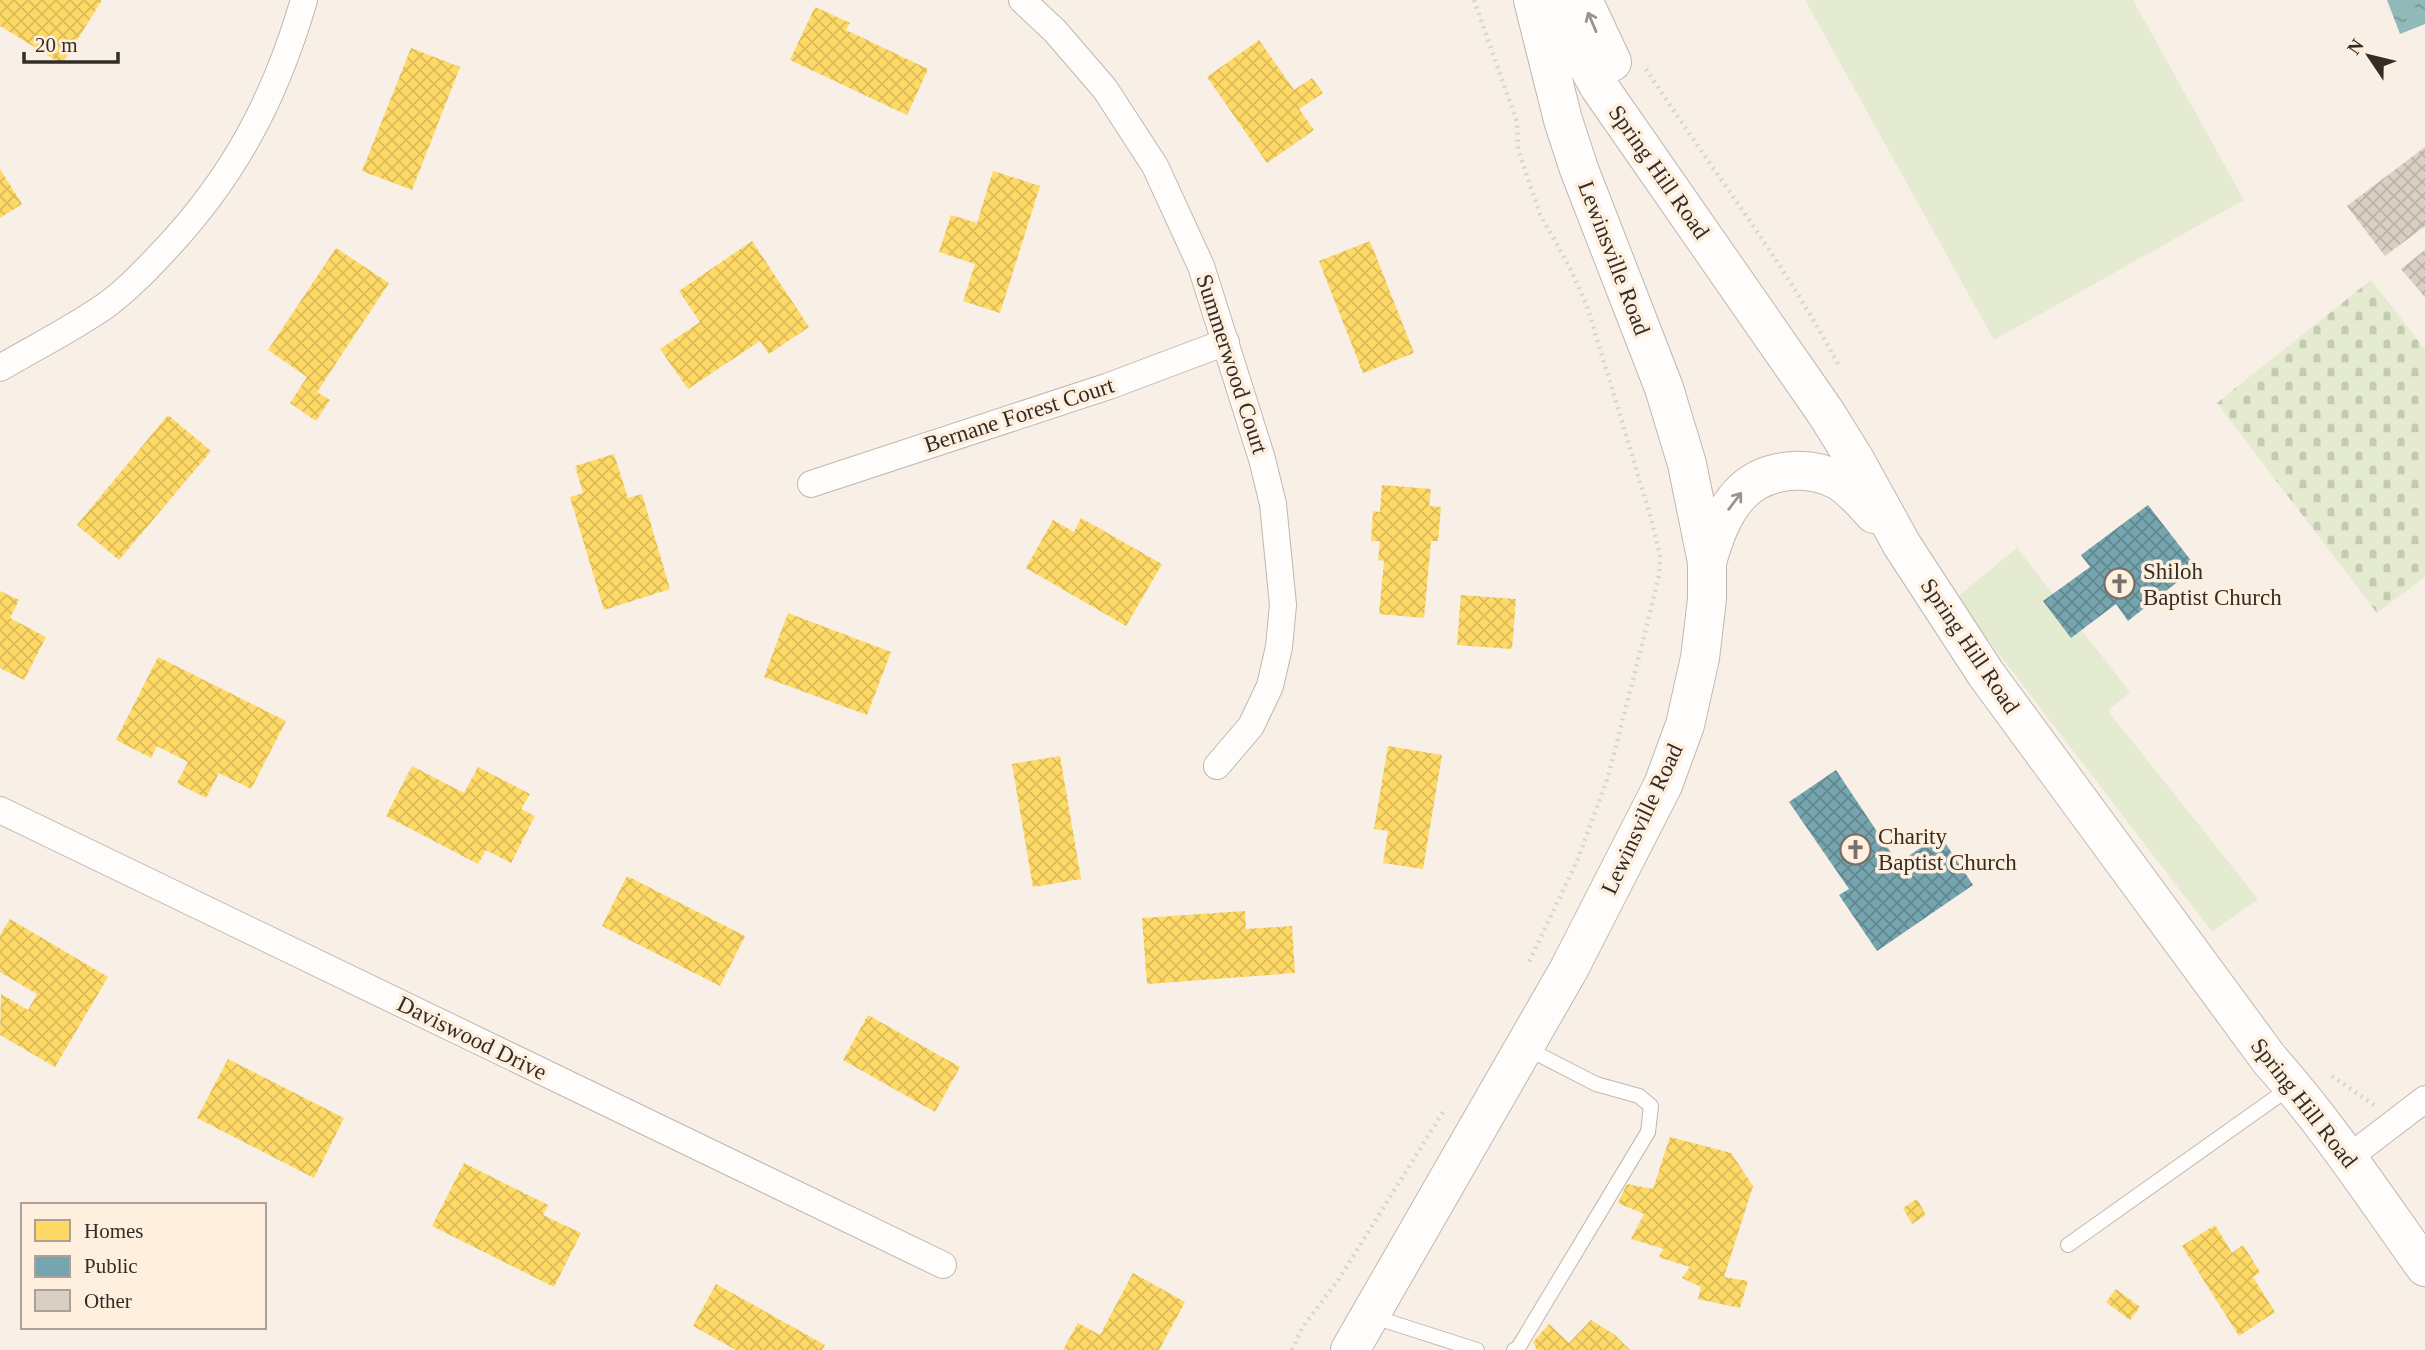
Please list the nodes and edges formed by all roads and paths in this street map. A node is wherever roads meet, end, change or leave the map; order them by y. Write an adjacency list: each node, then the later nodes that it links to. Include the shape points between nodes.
1 (304, 0): 10 (street, via 289,52 264,110 193,220 105,306)
2 (1022, 0): 9 (street, Summerwood Court, via 1105,89 1155,166 1200,266)
3 (1474, 0): 17 (path, via 1517,122 1518,149 1540,214 1587,306 1660,556 1608,777 1577,861)
4 (1533, 0): 14 (main road, Lewinsville Road, via 1579,169 1664,388 1687,464)
5 (1550, 0): 8 (main road, Spring Hill Road, via 1600,88)
6 (1583, 0): 8 (main road, one-way to 6)
7 (1644, 67): 11 (path, via 1793,284)
8 (1689, 214): 13 (main road, Spring Hill Road, via 1826,413)
9 (1226, 342): 12 (street, Bernane Forest Court, via 1109,386); 15 (street, Summerwood Court, via 1273,504 1283,605 1269,686 1251,726)
10 (0, 368)
11 (1846, 378)
12 (811, 484)
13 (1902, 545): 14 (main road, one-way to 13, via 1721,522 1740,494 1761,478 1786,471 1812,471 1839,481); 19 (main road, Spring Hill Road, via 1986,674 2269,1059)
14 (1707, 562): 18 (main road, Lewinsville Road, via 1700,658 1685,725 1663,785)
15 (1217, 766)
16 (0, 810): 25 (street, Daviswood Drive)
17 (1523, 974)
18 (1525, 1048): 27 (main road, Lewinsville Road); 31 (lane, via 1596,1084 1639,1096 1651,1106 1648,1132)
19 (2308, 1078): 22 (path); 23 (main road, Spring Hill Road); 24 (lane)
20 (2425, 1099): 22 (street)
21 (1451, 1100): 28 (path)
22 (2395, 1122): 23 (street)
23 (2348, 1158): 26 (main road, Spring Hill Road)
24 (2068, 1245)
25 (943, 1265)
26 (2425, 1268)
27 (1369, 1316): 29 (main road, Lewinsville Road); 30 (lane)
28 (1292, 1350)
29 (1350, 1350)
30 (1477, 1350)
31 (1514, 1350)

